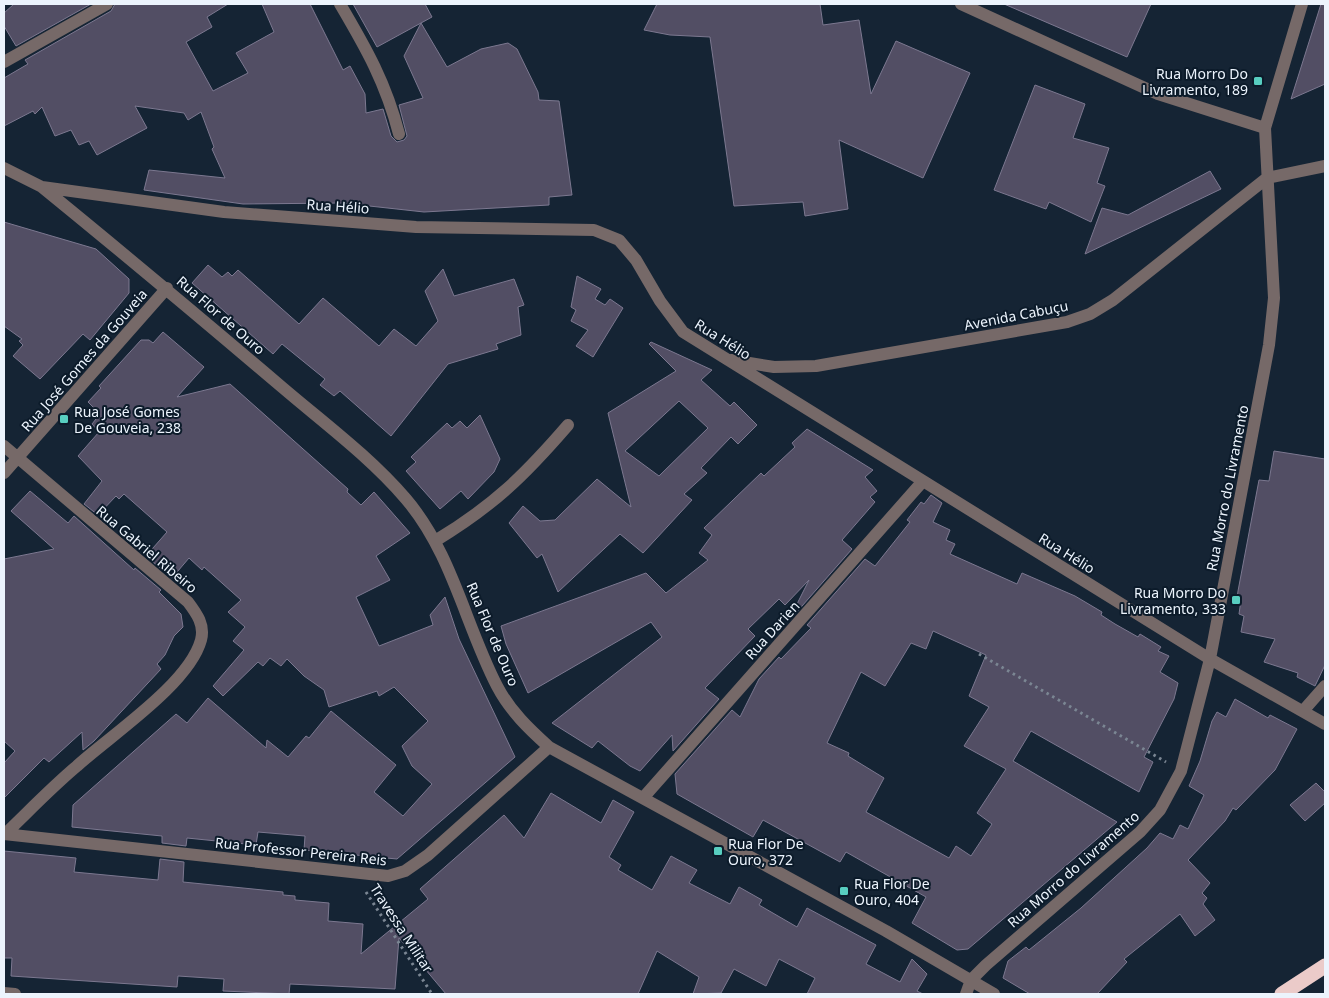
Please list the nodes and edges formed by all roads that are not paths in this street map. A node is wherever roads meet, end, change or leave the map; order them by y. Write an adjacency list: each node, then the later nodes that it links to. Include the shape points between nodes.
1 (107, 4): 5 (street)
2 (340, 4): 7 (street, via 374,61 390,100)
3 (961, 4): 6 (street, via 1158,94)
4 (1302, 4): 6 (street, Rua Morro do Livramento)
5 (4, 62)
6 (1265, 128): 10 (street, Rua Morro do Livramento)
7 (399, 134)
8 (1325, 166): 10 (street, Avenida Cabuçu)
9 (4, 168): 11 (street, Rua Hélio)
10 (1267, 178): 13 (street, Avenida Cabuçu, via 1113,300 1090,314 1067,322 816,366 774,366); 20 (street, Rua Morro do Livramento, via 1274,298 1269,345)
11 (42, 187): 12 (street, Rua Flor de Ouro); 13 (street, Rua Hélio, via 224,212 323,220 416,227 594,230 619,240 636,260 683,332)
12 (166, 288): 16 (street, Rua José Gomes da Gouveia); 19 (street, Rua Flor de Ouro, via 371,463 407,500)
13 (726, 360): 18 (street, Rua Hélio)
14 (568, 425): 19 (street, via 501,496)
15 (4, 446): 16 (street, Rua Gabriel Ribeiro)
16 (17, 458): 17 (street, Rua José Gomes da Gouveia); 26 (street, Rua Gabriel Ribeiro, via 188,602 202,626 202,639 185,670 162,694 45,794)
17 (4, 474)
18 (923, 481): 20 (street, Rua Hélio); 25 (street, Rua Darien)
19 (435, 541): 24 (street, Rua Flor de Ouro, via 497,686 520,721)
20 (1210, 659): 22 (street, Rua Hélio); 28 (street, Rua Morro do Livramento, via 1181,771 1160,810 1140,832)
21 (1325, 686): 22 (street)
22 (1303, 712): 23 (street, Rua Hélio)
23 (1325, 724)
24 (549, 747): 25 (street, Rua Flor de Ouro); 26 (street, Rua Professor Pereira Reis, via 428,855 405,872 388,876)
25 (643, 798): 28 (street, Rua Flor de Ouro)
26 (5, 834)
27 (1325, 966): 33 (highway)
28 (971, 980): 31 (street); 32 (street, Rua Flor de Ouro)
29 (4, 994): 30 (street)
30 (15, 994)
31 (966, 994)
32 (994, 994)
33 (1282, 994)

